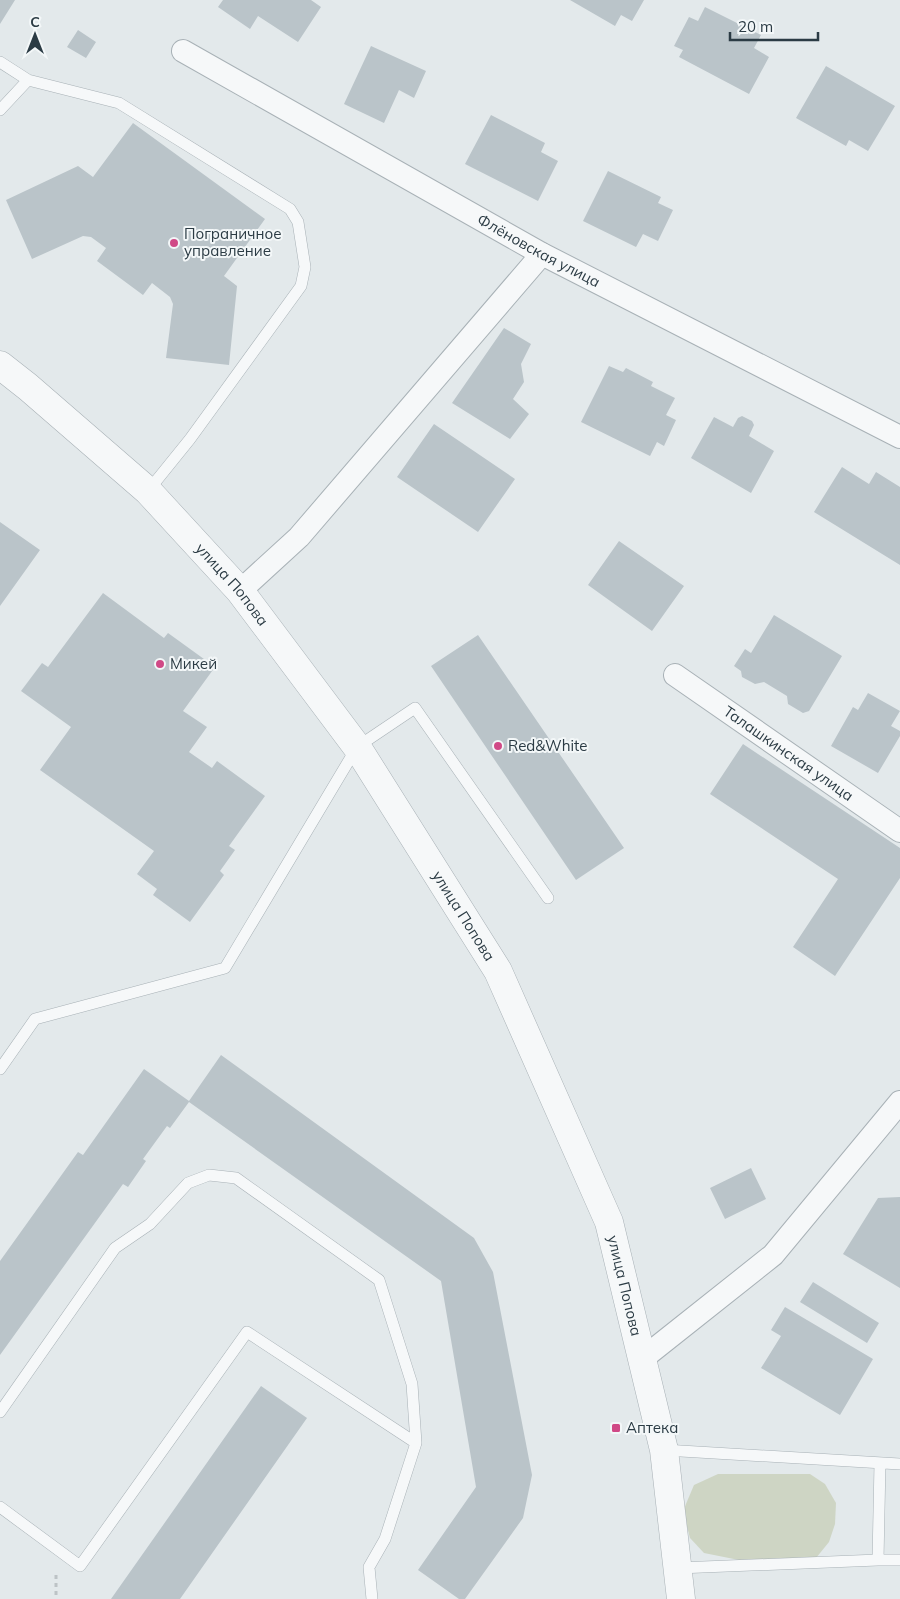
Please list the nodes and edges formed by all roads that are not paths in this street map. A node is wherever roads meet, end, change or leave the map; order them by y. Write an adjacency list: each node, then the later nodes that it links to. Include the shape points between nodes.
1 (182, 51): 5 (street, Флёновская улица)
2 (0, 62): 3 (lane)
3 (28, 80): 4 (lane); 8 (lane, via 119,102 290,209 298,222 305,267 301,286 190,439)
4 (0, 110)
5 (542, 254): 7 (street, Флёновская улица); 9 (street, via 299,537)
6 (0, 365): 8 (street, улица Попова)
7 (900, 436)
8 (148, 491): 9 (street, улица Попова)
9 (240, 591): 11 (street, улица Попова)
10 (675, 675): 12 (street, Талашкинская улица)
11 (358, 747): 13 (lane, via 415,708); 14 (lane, via 225,968 36,1019); 16 (street, улица Попова, via 498,971 609,1222)
12 (900, 830)
13 (548, 898)
14 (0, 1069)
15 (900, 1102): 16 (street, via 773,1255)
16 (642, 1359): 19 (street, улица Попова)
17 (0, 1412): 18 (lane, via 115,1248 150,1224 188,1183 209,1175 236,1178 379,1280 412,1384)
18 (416, 1443): 22 (lane, via 247,1332 80,1566); 26 (lane, via 385,1539 369,1567)
19 (664, 1450): 20 (lane); 25 (street, улица Попова)
20 (880, 1463): 21 (lane); 23 (lane)
21 (900, 1464)
22 (0, 1507)
23 (878, 1560): 24 (lane); 25 (lane)
24 (900, 1560)
25 (678, 1568): 27 (street, улица Попова)
26 (372, 1599)
27 (681, 1599)

